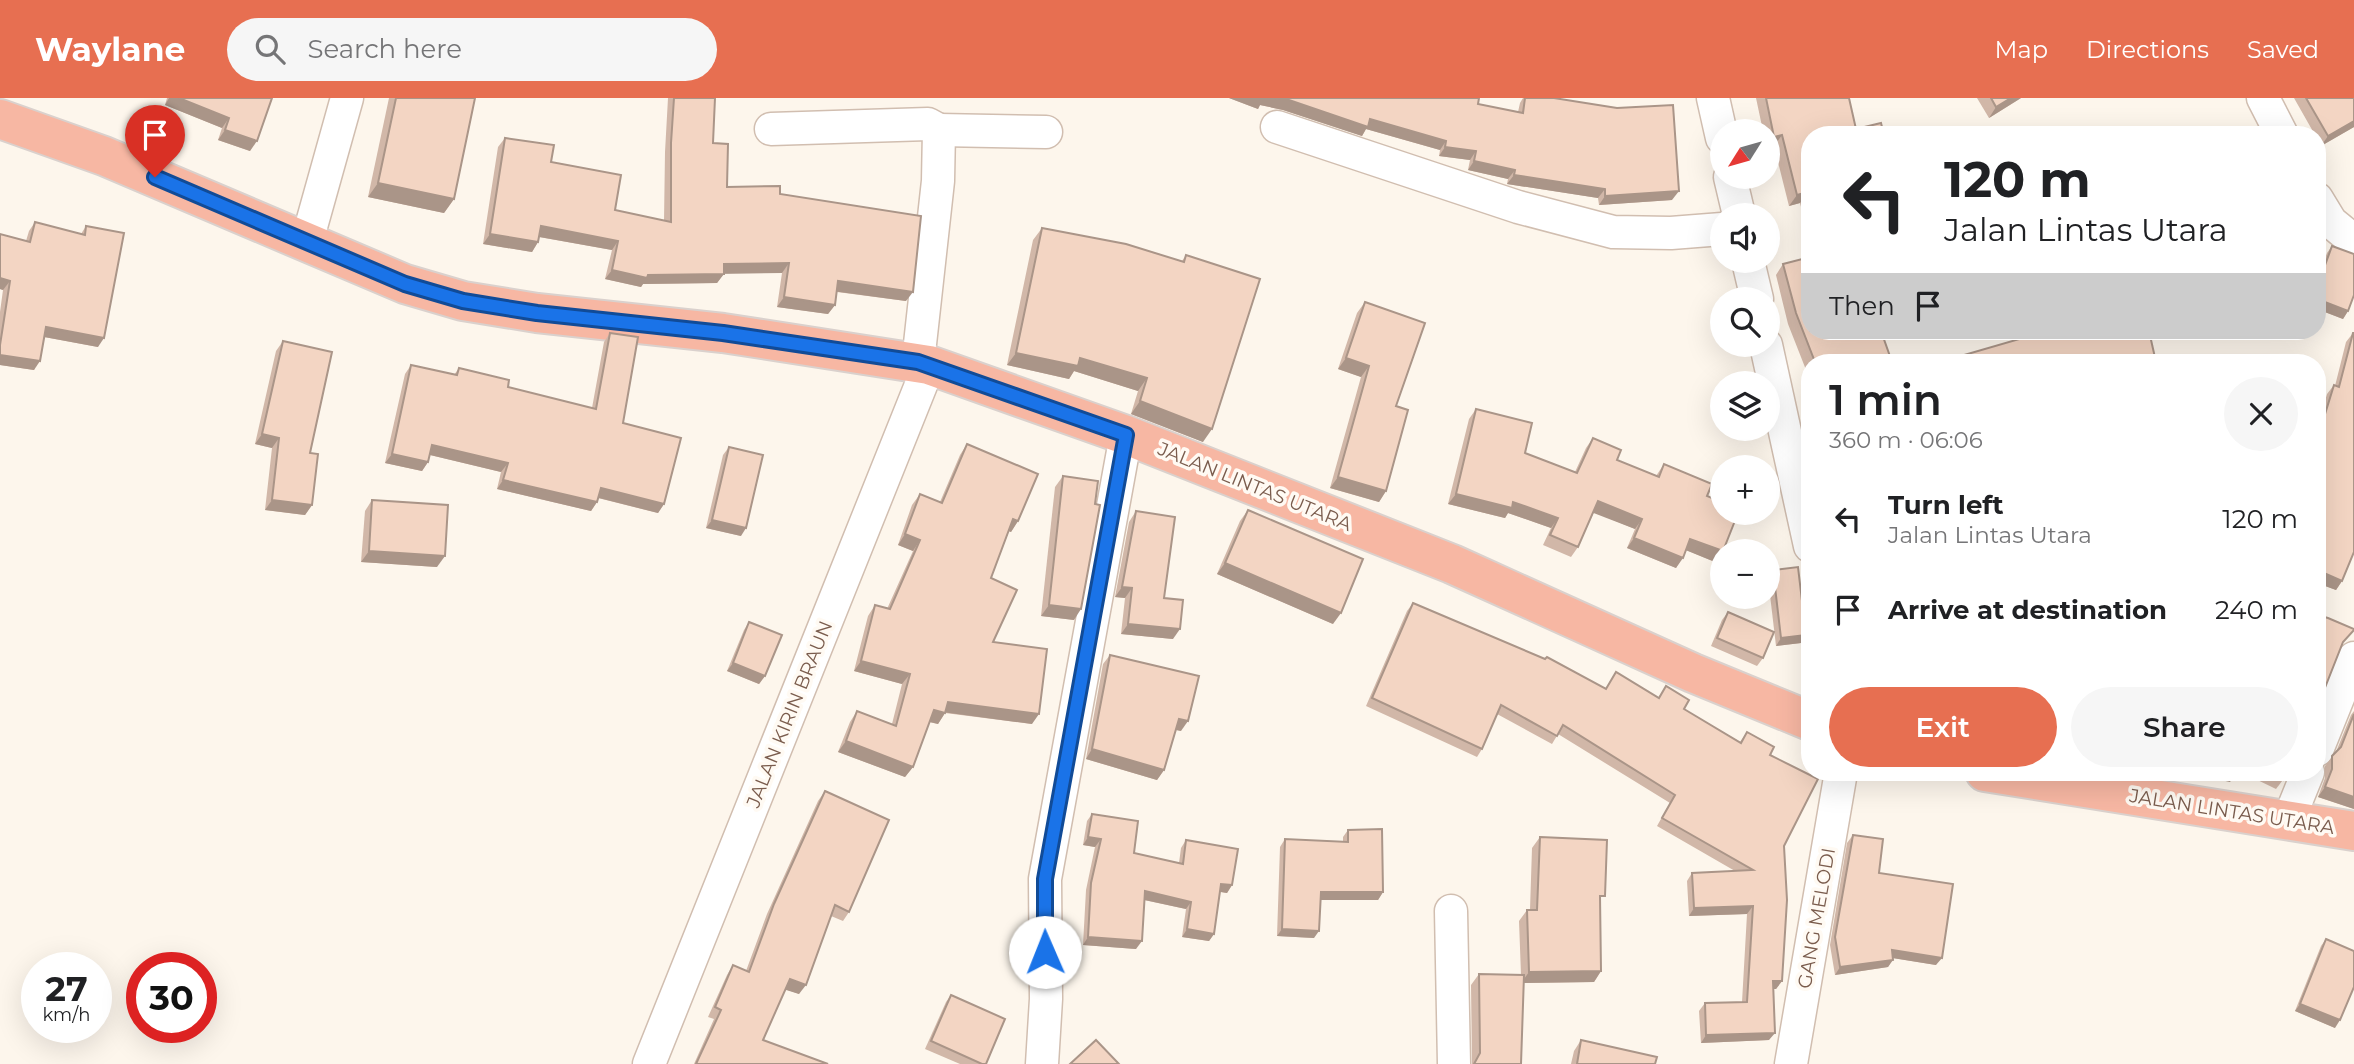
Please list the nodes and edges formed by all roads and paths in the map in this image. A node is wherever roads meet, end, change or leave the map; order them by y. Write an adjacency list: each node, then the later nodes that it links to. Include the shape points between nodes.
1 (347, 98): 13 (street)
2 (1713, 98): 4 (street)
3 (2263, 98): 6 (street)
4 (1718, 119)
5 (0, 120): 13 (highway, JALAN LINTAS UTARA, via 104,156)
6 (2278, 126)
7 (1277, 127): 12 (street, via 1518,207 1613,232)
8 (771, 129): 9 (street, via 928,124)
9 (939, 130): 10 (street); 16 (street, JALAN KIRIN BRAUN)
10 (1046, 132)
11 (2326, 214): 14 (street)
12 (1710, 230)
13 (307, 241): 16 (highway, JALAN LINTAS UTARA, via 405,284 463,301)
14 (2354, 241)
15 (1769, 357): 18 (street)
16 (923, 364): 17 (highway, JALAN LINTAS UTARA); 28 (street, JALAN KIRIN BRAUN)
17 (1126, 435): 20 (highway, JALAN LINTAS UTARA, via 1452,564); 29 (street, via 1045,879)
18 (1801, 505)
19 (2354, 658): 21 (street)
20 (1801, 717)
21 (2326, 728)
22 (1839, 781): 31 (street, GANG MELODI)
23 (2042, 781): 25 (highway, JALAN LINTAS UTARA)
24 (2304, 781): 25 (street)
25 (2289, 819): 26 (highway, JALAN LINTAS UTARA)
26 (2354, 831)
27 (1451, 911): 30 (street)
28 (649, 1064)
29 (1042, 1064)
30 (1454, 1064)
31 (1791, 1064)

